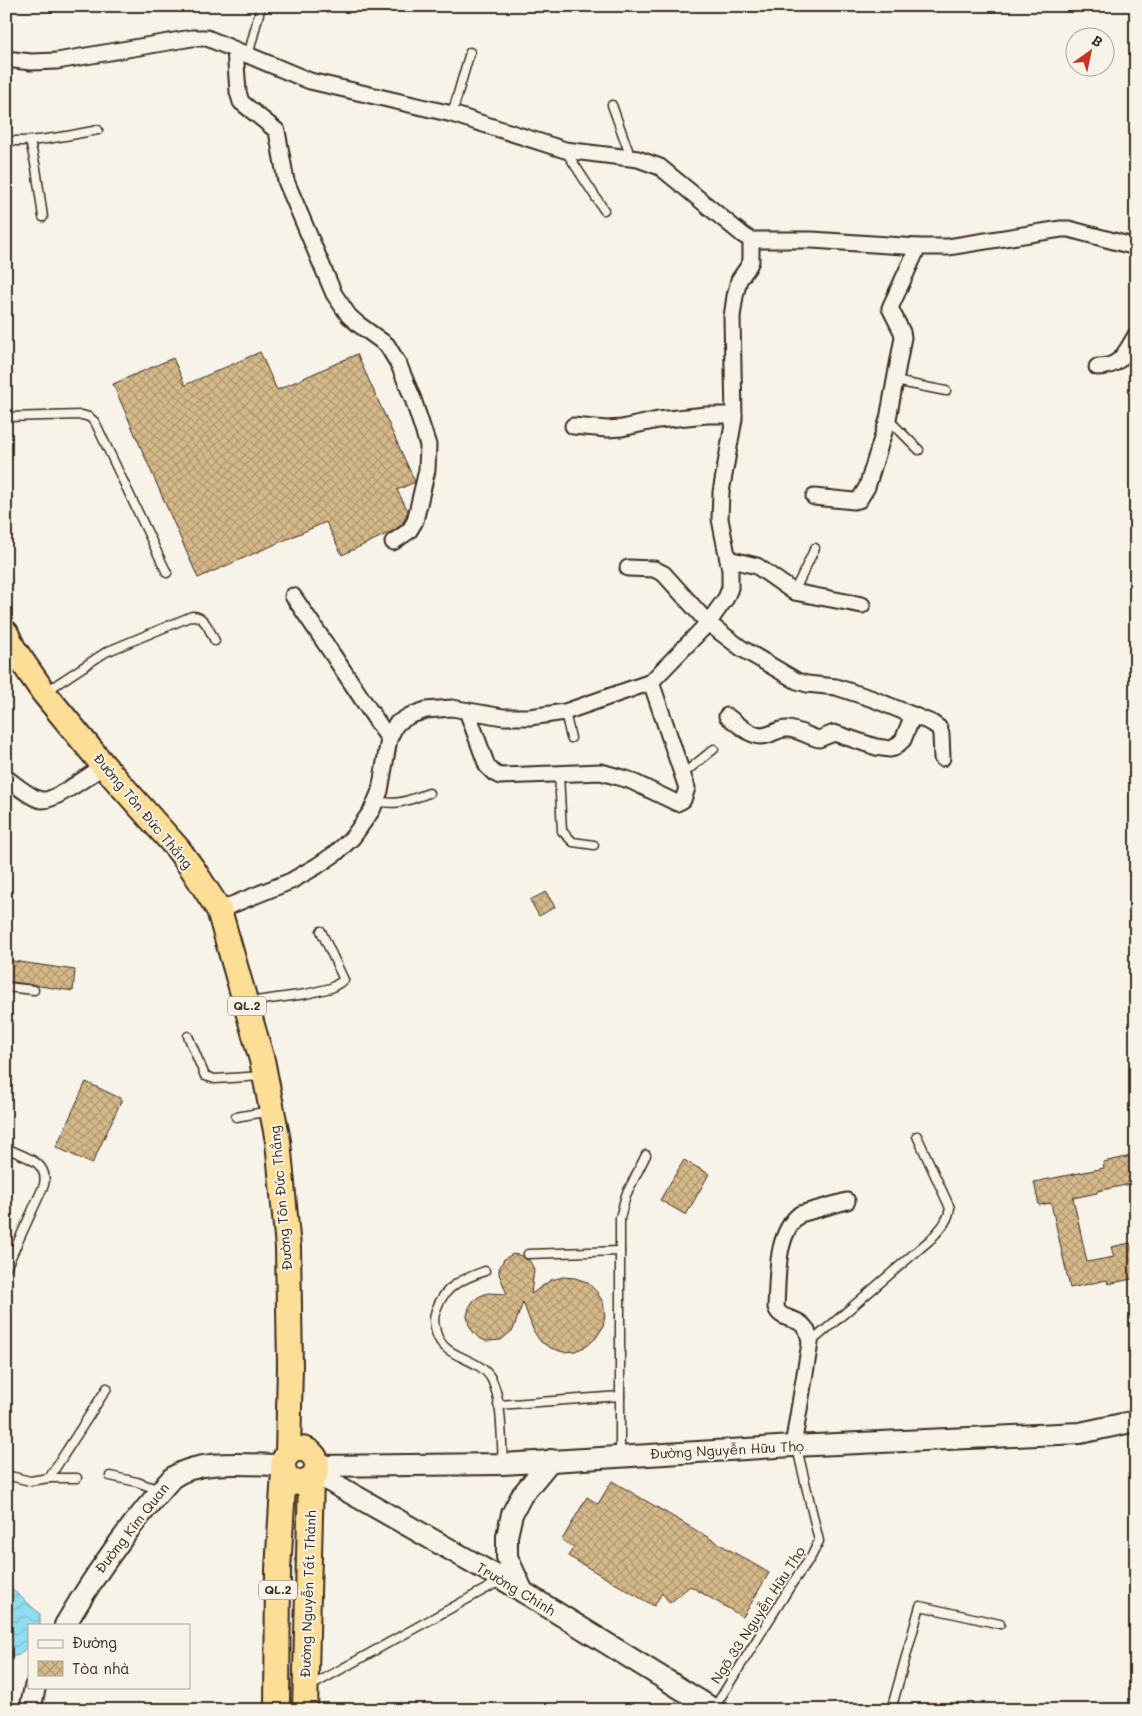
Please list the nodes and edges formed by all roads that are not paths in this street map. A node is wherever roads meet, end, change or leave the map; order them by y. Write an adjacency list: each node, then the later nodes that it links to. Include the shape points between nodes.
1 (262, 6): 3 (lane)
2 (470, 52): 6 (lane)
3 (242, 53): 4 (street, via 207,38 192,38 57,61); 6 (street, via 310,81); 27 (street, via 238,92 241,102 277,131 286,181 334,294 349,316 387,344 410,391 428,445 427,470 415,521 409,531)
4 (6, 59)
5 (612, 104): 11 (lane)
6 (452, 114): 10 (street)
7 (98, 130): 9 (lane)
8 (6, 140): 9 (lane)
9 (30, 141): 13 (lane)
10 (564, 150): 11 (street); 12 (lane)
11 (631, 158): 14 (street, via 660,167)
12 (604, 210)
13 (43, 217)
14 (751, 240): 15 (street, via 812,240); 21 (street, via 751,261 734,296)
15 (918, 247): 16 (street, via 948,247 1061,229); 19 (street, via 890,308 903,337)
16 (1136, 247)
17 (1136, 335): 18 (street, via 1122,358 1112,365)
18 (1097, 367)
19 (895, 381): 20 (lane); 23 (street)
20 (946, 391)
21 (734, 415): 24 (street, via 658,420 622,428); 29 (street, via 721,492 720,519)
22 (6, 417): 31 (lane, via 82,415 95,422)
23 (888, 419): 25 (lane); 26 (street, via 867,487 859,500)
24 (573, 426)
25 (919, 450)
26 (814, 496)
27 (393, 542)
28 (815, 548): 32 (lane)
29 (728, 559): 32 (street, via 757,566); 35 (street, via 730,588)
30 (628, 568): 35 (street, via 654,569 664,574)
31 (168, 573)
32 (794, 592): 34 (street)
33 (293, 596): 45 (street)
34 (862, 605)
35 (708, 623): 38 (street); 42 (street, via 741,648 797,681 836,687)
36 (6, 633): 39 (highway, Đường Tôn Đức Thắng / QL.2)
37 (215, 641): 39 (lane, via 201,618 192,616 106,652)
38 (651, 682): 41 (street); 50 (street)
39 (44, 693): 48 (highway, Đường Tôn Đức Thắng / QL.2)
40 (467, 711): 41 (street, via 503,717); 45 (street, via 452,708 426,710 409,716 396,724); 49 (street, via 487,766 494,773 500,776)
41 (565, 712): 44 (lane)
42 (913, 715): 43 (street, via 903,740 890,749 834,733 819,739 787,728 760,736); 47 (street, via 939,728)
43 (726, 716)
44 (571, 738)
45 (389, 739): 53 (street)
46 (714, 749): 50 (lane)
47 (942, 758)
48 (104, 766): 51 (street, via 54,797 43,800); 55 (highway, Đường Tôn Đức Thắng / QL.2, via 178,849)
49 (559, 774): 50 (street, via 601,772 618,776 677,803 686,794); 54 (lane, via 562,831 573,842)
50 (683, 774)
51 (6, 778)
52 (429, 793): 53 (lane, via 398,803)
53 (376, 800): 55 (street, via 352,837 336,853 291,880)
54 (594, 845)
55 (219, 910): 59 (highway, Đường Tôn Đức Thắng / QL.2)
56 (321, 931): 59 (lane, via 344,980 331,988 306,994)
57 (6, 987): 58 (lane)
58 (34, 990)
59 (246, 1002): 61 (highway, Đường Tôn Đức Thắng / QL.2)
60 (188, 1036): 61 (lane, via 205,1076)
61 (265, 1076): 62 (highway, Đường Tôn Đức Thắng / QL.2)
62 (272, 1111): 63 (lane); 80 (highway, Đường Tôn Đức Thắng / QL.2, via 288,1248 290,1366)
63 (236, 1117)
64 (917, 1136): 72 (lane, via 950,1208 946,1223)
65 (6, 1148): 70 (lane, via 40,1164 46,1175)
66 (646, 1155): 68 (lane, via 624,1202 620,1218)
67 (847, 1201): 72 (street, via 800,1214 794,1218 782,1239 777,1311 805,1326)
68 (620, 1251): 69 (lane); 74 (lane)
69 (528, 1254)
70 (6, 1268)
71 (485, 1271): 75 (lane, via 461,1280 447,1291 433,1319 436,1335 442,1344 485,1369 492,1381)
72 (810, 1344): 77 (street)
73 (107, 1388): 85 (lane)
74 (620, 1396): 75 (lane); 78 (lane)
75 (498, 1405): 81 (lane)
76 (1136, 1422): 77 (main road, Đường Nguyễn Hữu Thọ, via 1080,1433)
77 (795, 1446): 78 (main road, Đường Nguyễn Hữu Thọ); 94 (lane, Ngõ 33 Nguyễn Hữu Thọ, via 819,1541)
78 (620, 1457): 79 (main road, Đường Nguyễn Hữu Thọ)
79 (551, 1460): 81 (main road, Đường Nguyễn Hữu Thọ); 89 (main road, via 522,1495 512,1514 507,1536 507,1557)
80 (285, 1463): 82 (highway, via 294,1450 307,1450 316,1460); 87 (main road, Đường Kim Quan, via 191,1468 180,1472); 96 (highway, Đường Nguyễn Tất Thành / QL.2, via 278,1570)
81 (503, 1464): 82 (main road, Đường Nguyễn Hữu Thọ)
82 (314, 1472): 88 (main road, Trường Chinh); 93 (highway, Đường Nguyễn Tất Thành / QL.2)
83 (6, 1475): 85 (lane, via 30,1481)
84 (110, 1476): 87 (lane)
85 (49, 1478): 86 (lane)
86 (78, 1478)
87 (160, 1490): 90 (main road, Đường Kim Quan, via 123,1535)
88 (502, 1579): 89 (main road, Trường Chinh); 93 (lane)
89 (523, 1592): 94 (main road, Trường Chinh)
90 (66, 1624)
91 (1000, 1624): 97 (lane, via 920,1606)
92 (35, 1688): 95 (main road)
93 (305, 1699)
94 (714, 1709)
95 (30, 1710)
96 (277, 1710)
97 (891, 1710)

